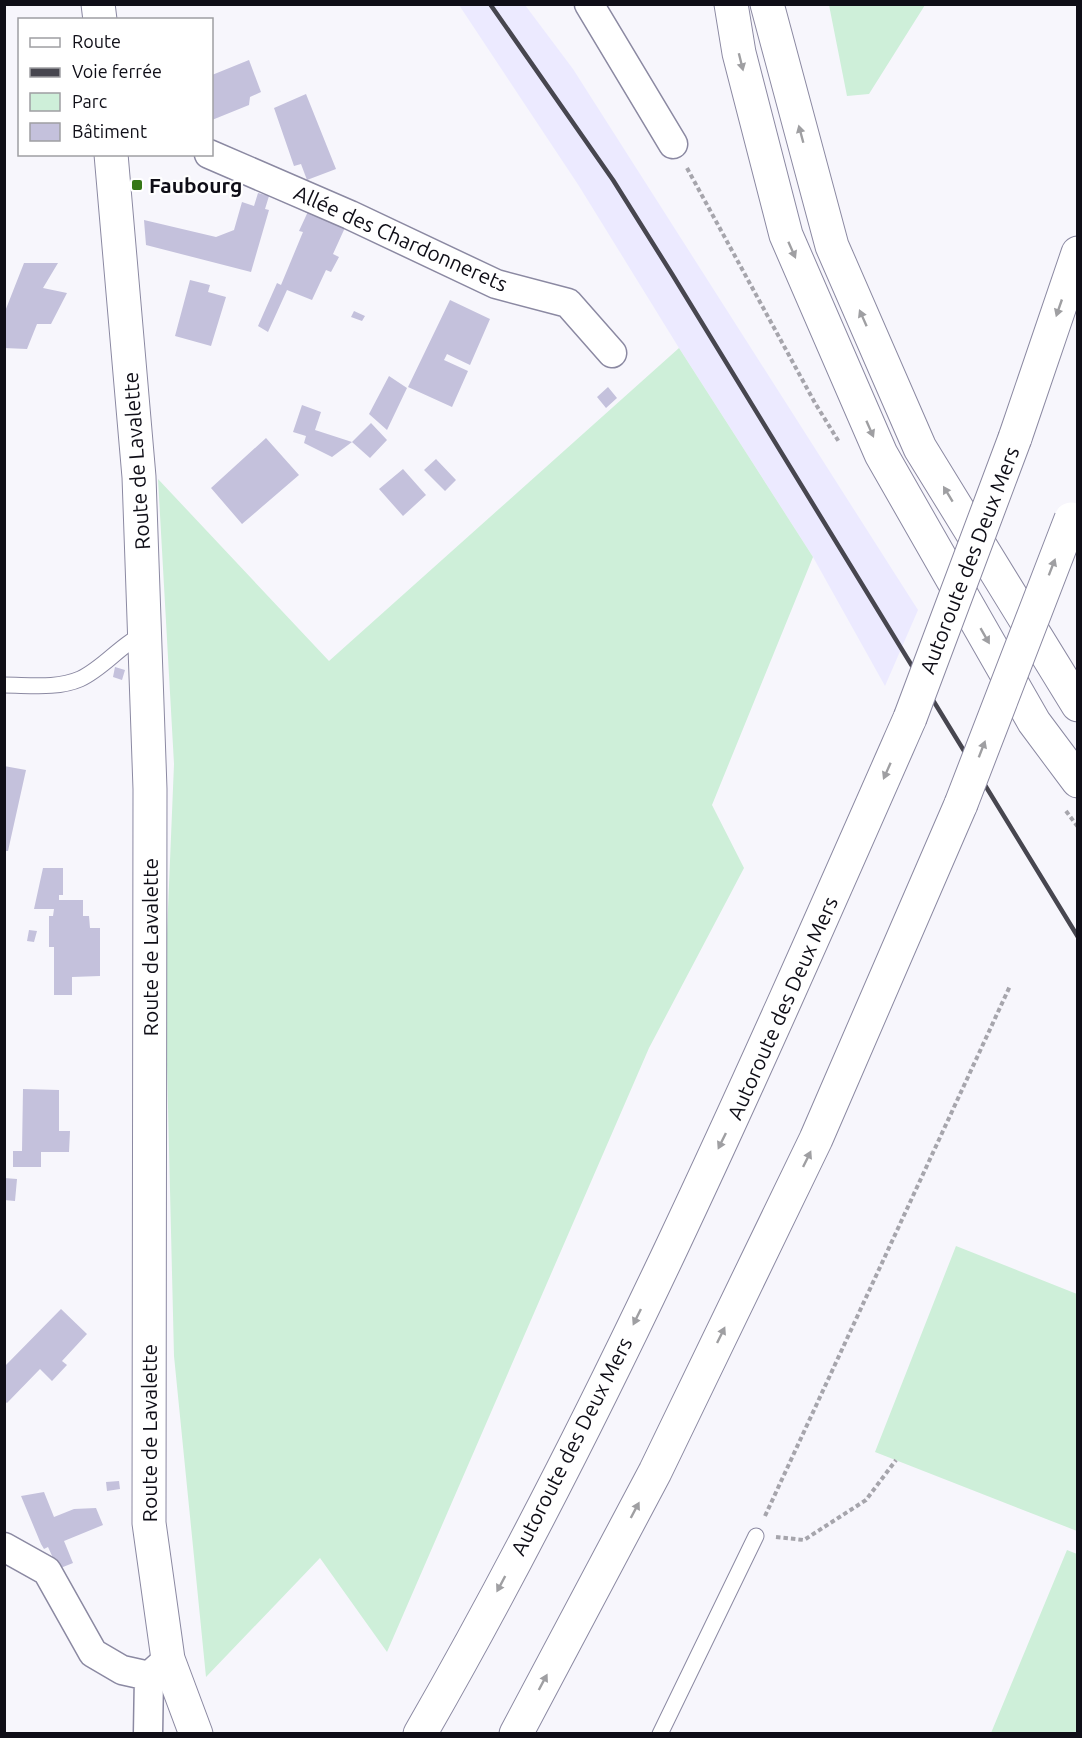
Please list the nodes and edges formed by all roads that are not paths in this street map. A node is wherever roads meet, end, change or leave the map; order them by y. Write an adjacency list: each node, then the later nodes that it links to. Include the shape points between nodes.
1 (589, 4): 4 (street)
2 (731, 4): 13 (main road, one-way to 13, via 739,53 786,236 881,454 1034,722)
3 (767, 4): 12 (main road, one-way to 3, via 920,448 832,246)
4 (673, 144)
5 (111, 156): 10 (main road, Route de Lavalette, via 139,477)
6 (213, 156): 8 (street, Allée des Chardonnerets, via 496,284 568,303)
7 (1077, 253): 19 (main road, Autoroute des Deux Mers, one-way to 19, bridge, via 1015,438 910,718 725,1135 581,1432)
8 (612, 353)
9 (1074, 510): 20 (main road, one-way to 9, bridge, via 655,1473 816,1139 962,804)
10 (146, 633): 11 (lane, via 130,640 82,678 63,685); 16 (main road, Route de Lavalette, via 150,789 148,1522)
11 (4, 685)
12 (1077, 705)
13 (1077, 781)
14 (756, 1536): 21 (lane)
15 (4, 1547): 16 (street, via 46,1570 93,1653 122,1670)
16 (158, 1668): 17 (street); 18 (main road, Route de Lavalette)
17 (148, 1734)
18 (196, 1734)
19 (420, 1734)
20 (516, 1734)
21 (660, 1734)

